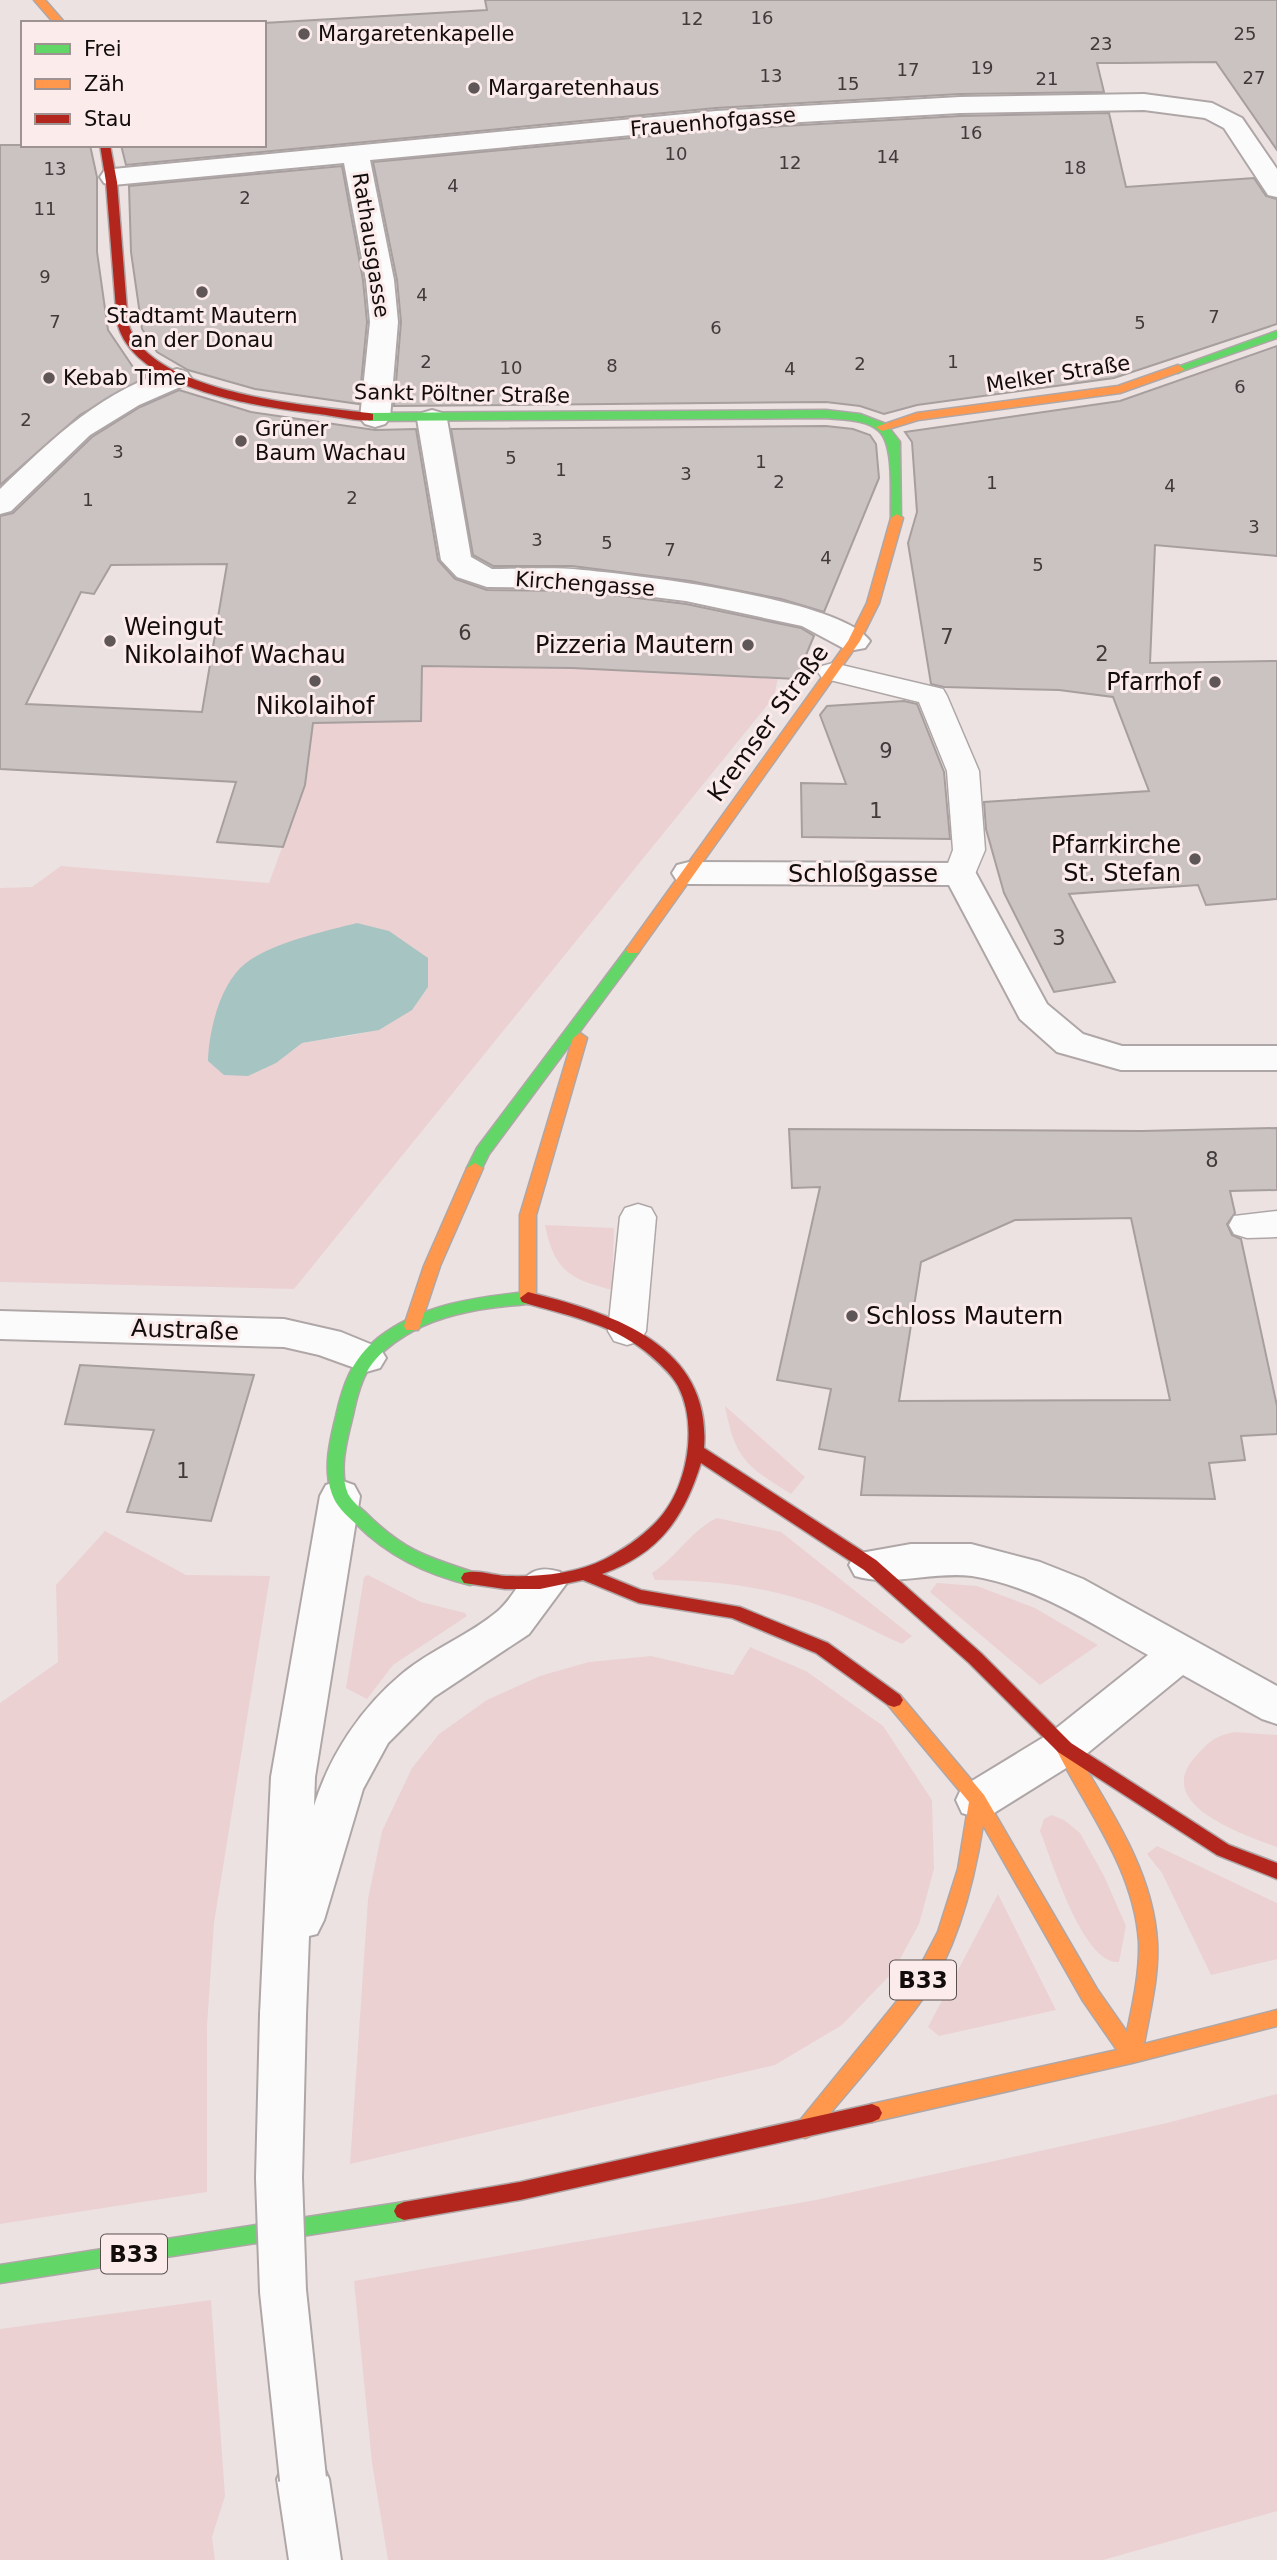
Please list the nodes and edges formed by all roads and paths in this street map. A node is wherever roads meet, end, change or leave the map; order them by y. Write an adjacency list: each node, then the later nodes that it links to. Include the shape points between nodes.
1 (39, 0): 2 (main road)
2 (58, 21)
3 (106, 147): 5 (main road, Sankt Pöltner Straße)
4 (356, 155): 5 (street, Frauenhofgasse); 6 (street, Frauenhofgasse, via 716,119 960,104 1144,102 1213,111 1233,123); 9 (street, Rathausgasse, via 384,322)
5 (113, 177): 8 (main road, Sankt Pöltner Straße, via 114,252 125,330 145,360)
6 (1277, 189)
7 (1277, 334): 11 (main road, Melker Straße, via 1121,389 917,417)
8 (177, 378): 9 (main road, Sankt Pöltner Straße, via 251,400); 12 (street, via 129,399 80,429)
9 (375, 418): 10 (main road, Sankt Pöltner Straße)
10 (432, 419): 11 (main road, Sankt Pöltner Straße, via 826,414 860,418); 13 (street, Kirchengasse, via 456,561 468,570 487,578 580,579 686,592 812,618)
11 (882, 428): 13 (main road, Kremser Straße, via 894,442 899,512 873,603)
12 (0, 505)
13 (853, 641): 14 (main road, Kremser Straße)
14 (833, 672): 15 (main road, Kremser Straße); 16 (lane, via 932,696 964,771 969,850)
15 (689, 873): 16 (street, Schloßgasse); 17 (main road, Kremser Straße)
16 (960, 874): 18 (street, Schloßgasse, via 1033,1012 1070,1043 1121,1058)
17 (587, 1014): 20 (main road, Kremser Straße, via 528,1215); 22 (main road, Kremser Straße, via 482,1152 432,1266)
18 (1277, 1058)
19 (638, 1217): 23 (lane)
20 (528, 1298): 22 (main road, via 464,1304); 23 (main road, via 581,1310)
21 (0, 1325): 24 (street, Austraße, via 284,1333 327,1342)
22 (412, 1326): 24 (main road)
23 (627, 1331): 25 (main road, via 681,1379 695,1415)
24 (366, 1358): 26 (main road, via 346,1401 337,1451)
25 (697, 1451): 27 (main road); 28 (main road, via 687,1485 669,1520 629,1554)
26 (340, 1496): 29 (main road, via 379,1539 422,1567 487,1583); 35 (street, via 292,1777)
27 (870, 1565): 30 (street, via 971,1560 1025,1573 1068,1591); 32 (main road, via 975,1658)
28 (588, 1575): 29 (main road); 33 (main road, via 639,1596 734,1612 822,1648 902,1706)
29 (545, 1584): 35 (street, via 514,1622 419,1685 373,1731 342,1786)
30 (1178, 1655): 31 (street); 32 (street)
31 (1277, 1707)
32 (1064, 1747): 33 (street); 34 (main road, via 1223,1850); 37 (main road, via 1142,1899 1148,1942)
33 (978, 1800): 37 (main road, via 1090,1995); 38 (main road, B33, via 963,1882 947,1933 918,1990)
34 (1277, 1871)
35 (287, 1966): 40 (street, bridge, via 279,2178 283,2291)
36 (1277, 2018): 37 (main road, B33)
37 (1132, 2055): 38 (main road, B33)
38 (805, 2129): 39 (main road, B33, via 520,2191)
39 (0, 2274)
40 (315, 2560)

